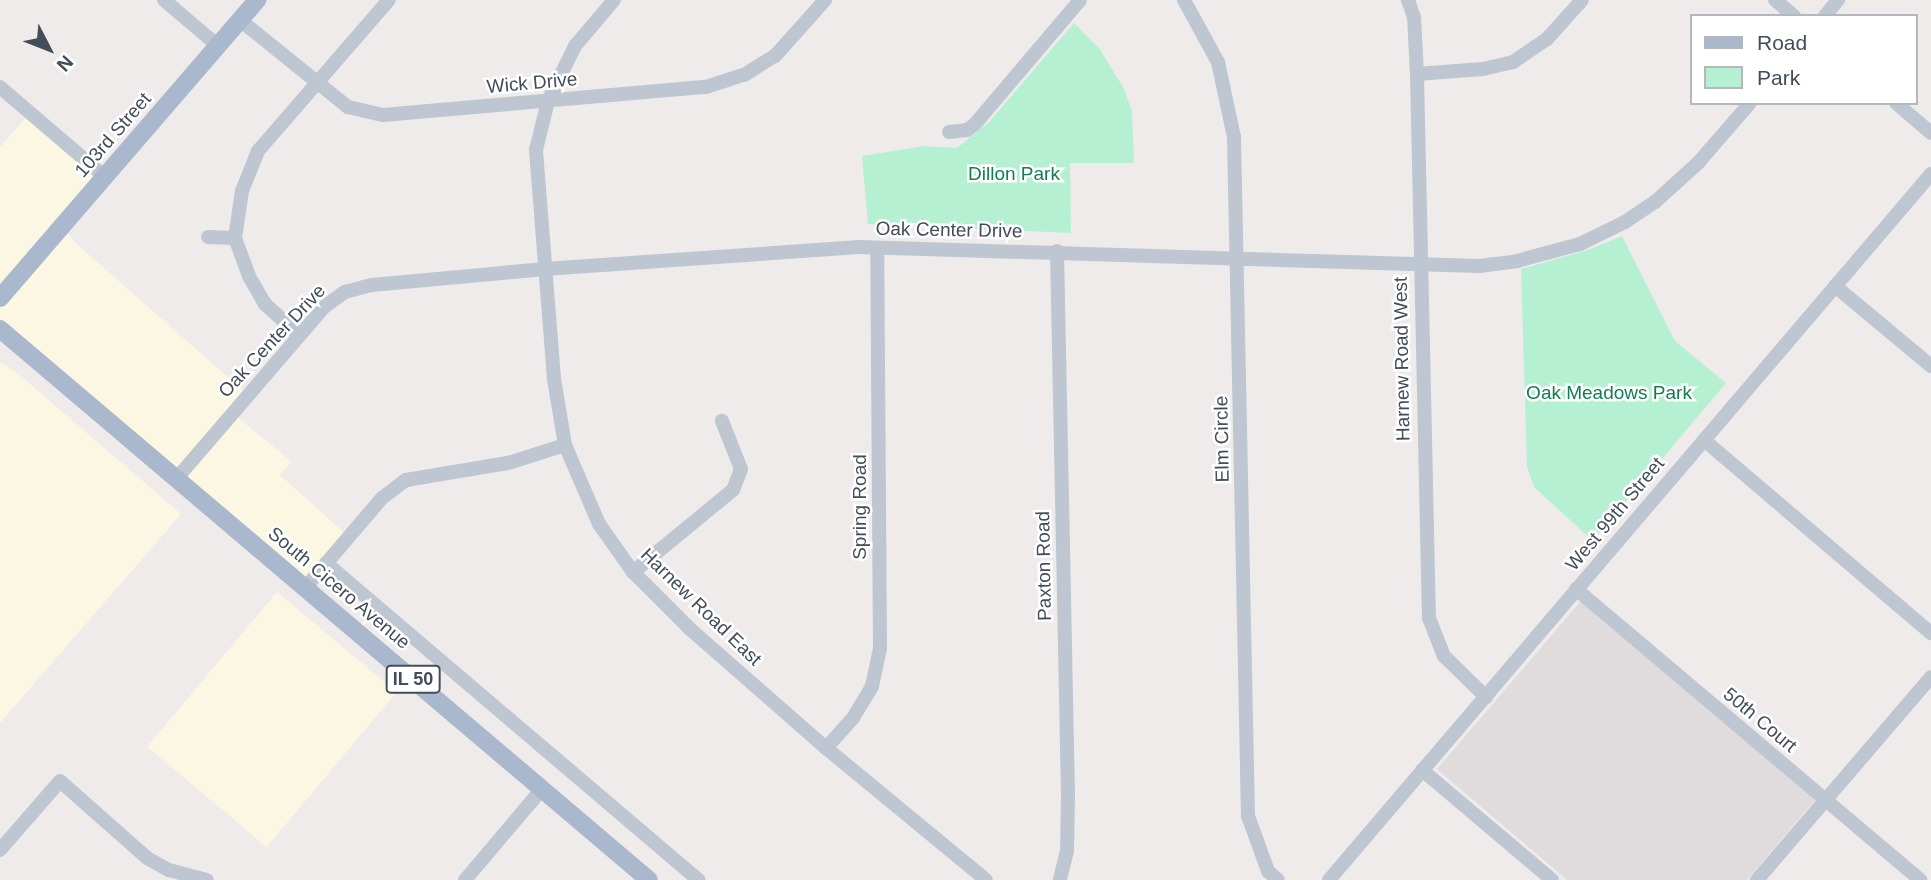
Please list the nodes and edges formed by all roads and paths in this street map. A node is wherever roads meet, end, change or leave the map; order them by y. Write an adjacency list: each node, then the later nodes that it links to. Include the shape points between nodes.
1 (164, 0): 15 (street)
2 (257, 0): 14 (main road, 103rd Street)
3 (389, 0): 17 (street)
4 (614, 0): 19 (street, Harnew Road East, via 575,46)
5 (825, 0): 19 (street, Wick Drive, via 775,56 729,81 685,91)
6 (1080, 0): 22 (street, via 975,124)
7 (1184, 0): 30 (street, Elm Circle, via 1218,62 1234,136)
8 (1408, 0): 16 (street, Harnew Road West)
9 (1582, 0): 16 (street, via 1548,39 1513,62)
10 (1775, 0): 12 (street)
11 (1838, 0): 13 (street)
12 (1792, 14)
13 (1827, 14)
14 (240, 20): 15 (main road, 103rd Street); 17 (street, Wick Drive)
15 (218, 46): 25 (main road, 103rd Street)
16 (1417, 74): 31 (street, Harnew Road West)
17 (316, 81): 19 (street, Wick Drive, via 348,107 383,115); 27 (street, via 258,151 242,191)
18 (0, 87): 25 (street)
19 (548, 101): 32 (street, Harnew Road East, via 536,150)
20 (1748, 105): 31 (street, Oak Center Drive, via 1676,186 1605,233 1517,261 1479,266)
21 (1898, 105): 23 (street)
22 (949, 132)
23 (1931, 134)
24 (1931, 174): 33 (street, West 99th Street)
25 (105, 177): 34 (main road, 103rd Street)
26 (208, 237): 27 (street)
27 (235, 238): 36 (street, via 265,303)
28 (877, 248): 29 (street, Oak Center Drive); 32 (street, Oak Center Drive, via 789,250); 49 (street, Spring Road, via 880,649 872,686 853,718)
29 (1057, 251): 30 (street, Oak Center Drive); 59 (street, Paxton Road, via 1068,795 1067,851)
30 (1238, 257): 31 (street, Oak Center Drive); 60 (street, Elm Circle, via 1248,817 1268,871)
31 (1419, 263): 48 (street, Harnew Road West, via 1429,618 1444,656)
32 (545, 269): 36 (street, Oak Center Drive, via 372,285 345,292); 40 (street, Harnew Road East)
33 (1835, 286): 37 (street); 39 (street, West 99th Street)
34 (0, 298)
35 (0, 329): 41 (main road, South Cicero Avenue / IL 50)
36 (299, 335): 41 (street, Oak Center Drive)
37 (1931, 366)
38 (722, 421): 43 (street, via 741,469 733,490)
39 (1704, 440): 45 (street, West 99th Street); 46 (street)
40 (565, 445): 42 (street, via 508,463 406,480 382,498); 43 (street, Harnew Road East, via 599,524)
41 (177, 478): 44 (main road, South Cicero Avenue / IL 50)
42 (326, 564): 44 (street); 57 (street, South Cicero Avenue)
43 (633, 572): 49 (street, Harnew Road East, via 690,629)
44 (306, 587): 51 (main road, South Cicero Avenue / IL 50)
45 (1576, 589): 48 (street, West 99th Street); 52 (street, 50th Court)
46 (1931, 632)
47 (1931, 677): 52 (street)
48 (1486, 697): 50 (street, West 99th Street)
49 (826, 748): 58 (street, Harnew Road East)
50 (1422, 770): 61 (street, West 99th Street); 62 (street)
51 (542, 789): 55 (street); 56 (main road, South Cicero Avenue / IL 50)
52 (1826, 801): 63 (street); 64 (street, 50th Court)
53 (0, 850): 54 (street, via 60,781 147,858 169,870)
54 (207, 880)
55 (465, 880)
56 (649, 880)
57 (698, 880)
58 (986, 880)
59 (1060, 880)
60 (1278, 880)
61 (1329, 880)
62 (1552, 880)
63 (1757, 880)
64 (1920, 880)

